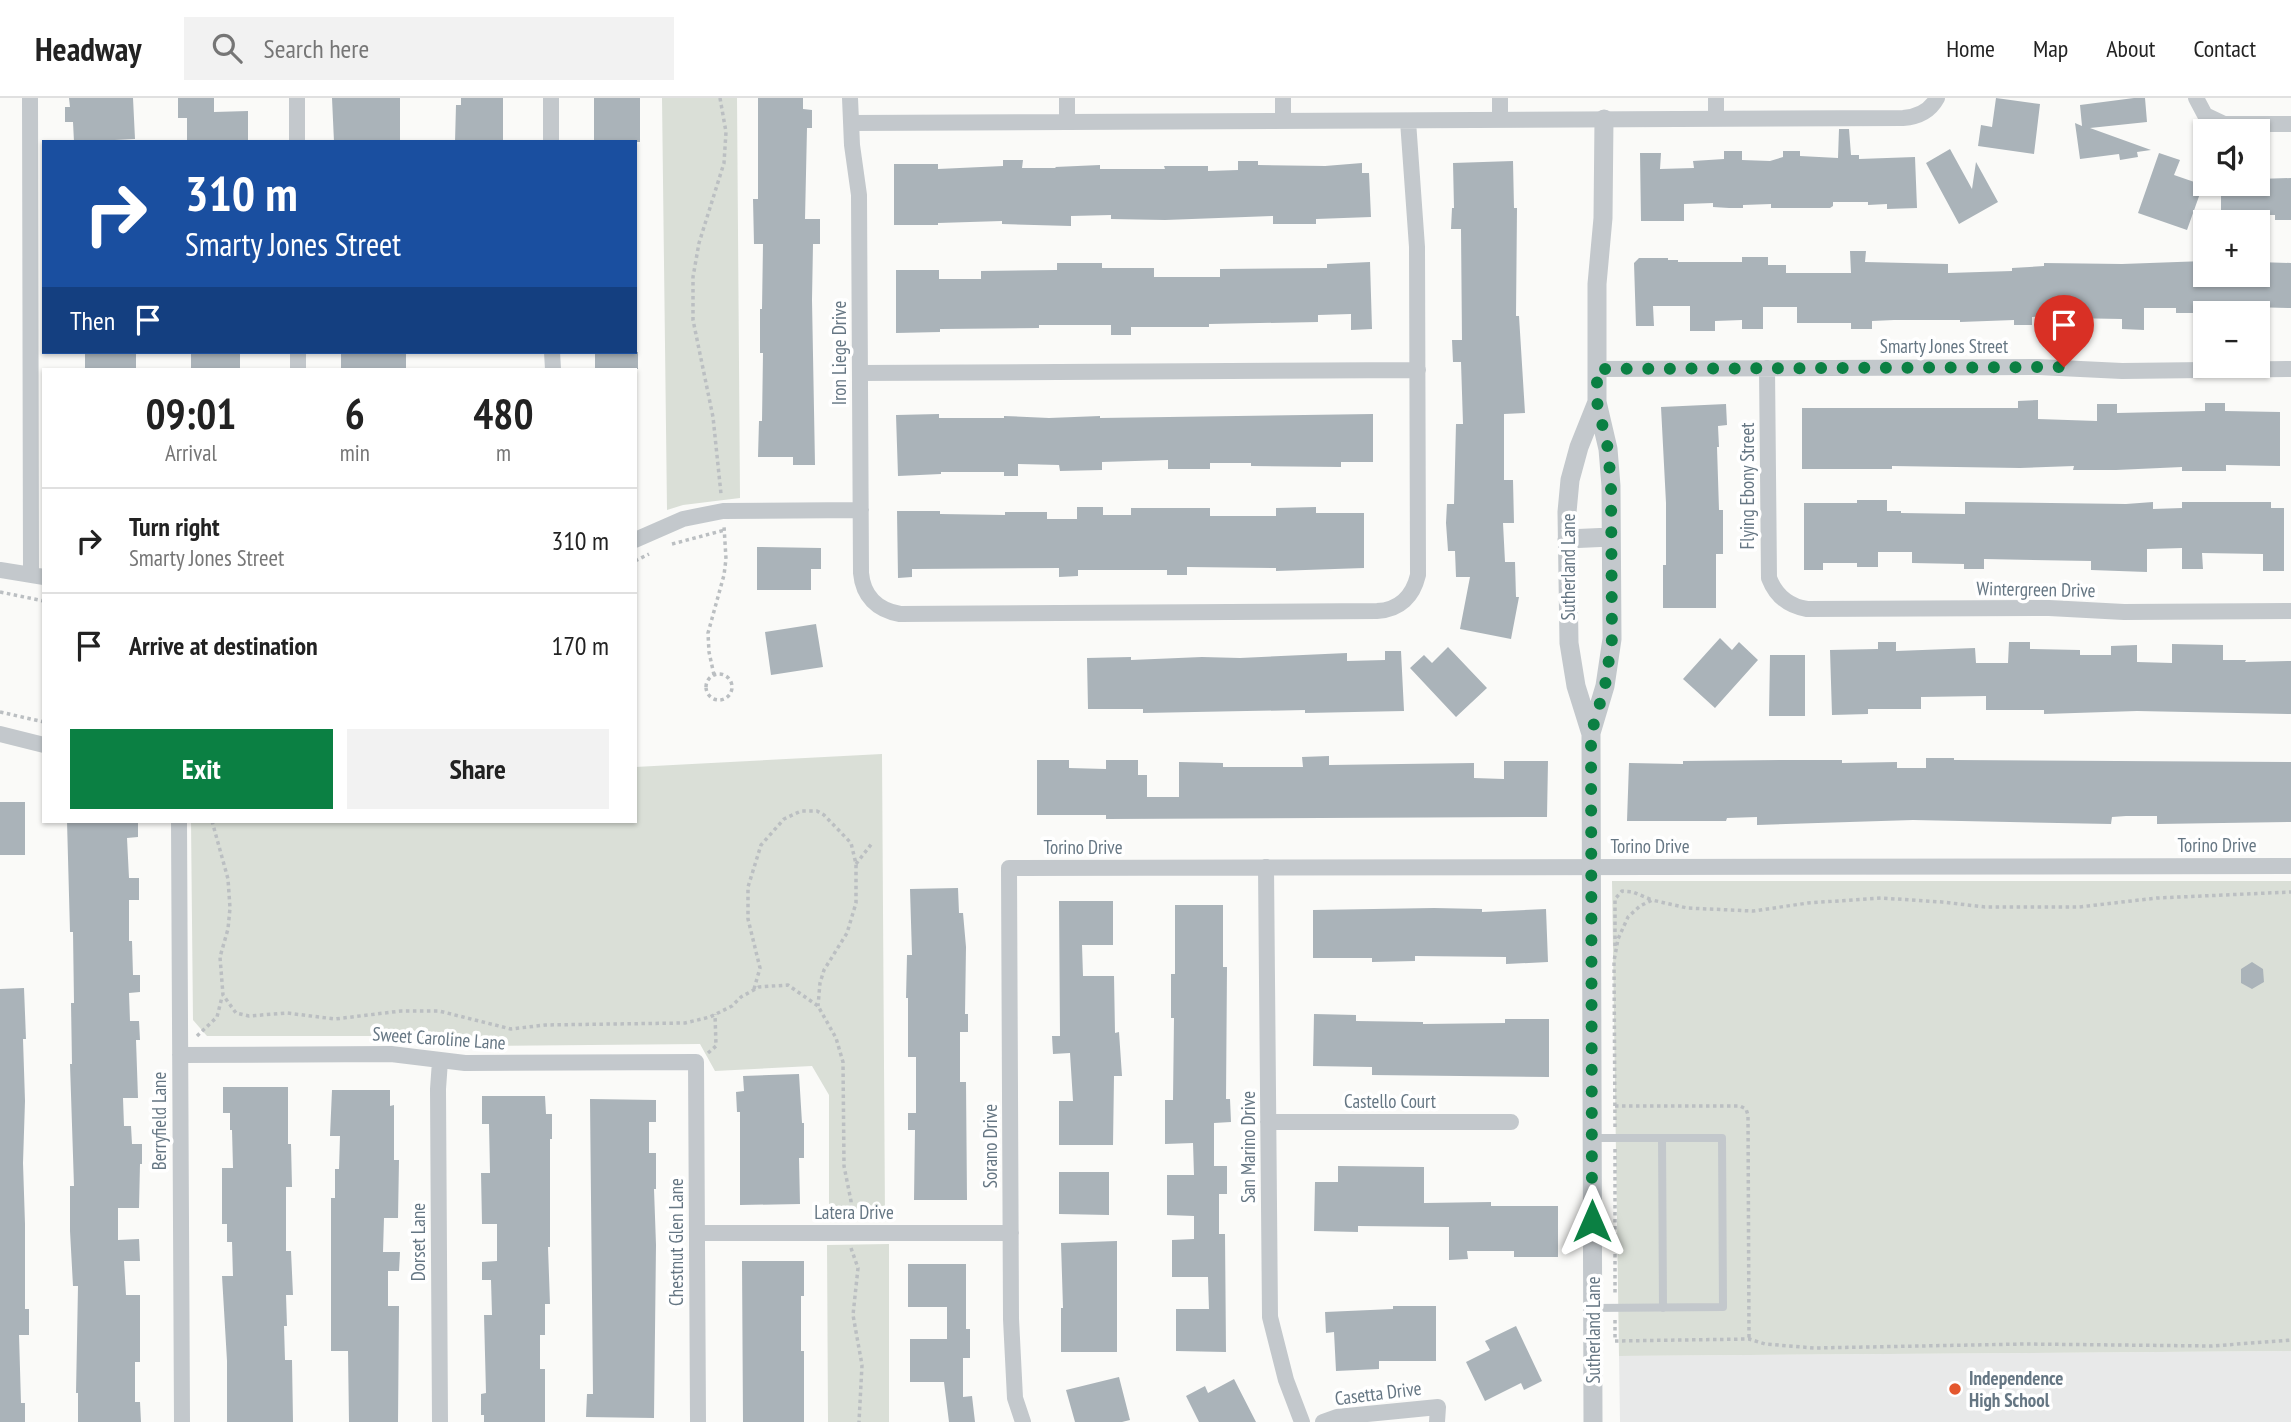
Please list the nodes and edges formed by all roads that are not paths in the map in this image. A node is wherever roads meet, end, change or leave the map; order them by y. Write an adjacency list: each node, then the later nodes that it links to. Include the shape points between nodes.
1 (30, 98): 32 (street)
2 (297, 98): 19 (street)
3 (551, 98): 20 (street)
4 (850, 98): 17 (street, Iron Liege Drive)
5 (1067, 98): 16 (street)
6 (1283, 98): 14 (street)
7 (1500, 98): 12 (street)
8 (1716, 98): 11 (street)
9 (1935, 102): 11 (street, via 1908,118)
10 (2200, 106): 18 (street, via 2216,122 2230,125)
11 (1716, 119): 13 (street)
12 (1500, 120): 13 (street); 15 (street)
13 (1604, 120): 22 (street, Sutherland Lane)
14 (1283, 121): 15 (street); 16 (street)
15 (1408, 121): 24 (street, via 1417,247)
16 (1067, 122): 17 (street)
17 (850, 123): 25 (street, Iron Liege Drive, via 859,195)
18 (2291, 124)
19 (298, 140)
20 (551, 140)
21 (1767, 368): 22 (street, Smarty Jones Street); 23 (street, Smarty Jones Street); 33 (street, Flying Ebony Street, via 1768,568)
22 (1597, 369): 26 (street, Sutherland Lane)
23 (2291, 369)
24 (1418, 370): 25 (street); 27 (street, Iron Liege Drive, via 1418,575 1412,593 1394,608 900,614 875,604 866,592)
25 (860, 373): 27 (street, Iron Liege Drive)
26 (1597, 402): 28 (street, Sutherland Lane, via 1608,449); 30 (street, Sutherland Lane, via 1570,481)
27 (861, 510): 29 (street, via 723,511 683,519)
28 (1611, 537): 30 (street); 36 (street, Sutherland Lane, via 1610,656)
29 (637, 539)
30 (1567, 539): 36 (street, Sutherland Lane, via 1569,643)
31 (0, 570): 32 (street)
32 (37, 576)
33 (1782, 599): 34 (street, Wintergreen Drive, via 1807,609)
34 (2291, 611)
35 (0, 734): 37 (street)
36 (1591, 734): 41 (street, Sutherland Lane)
37 (42, 744)
38 (179, 823): 43 (street, Berryfield Lane)
39 (2291, 866): 41 (street, Torino Drive)
40 (1266, 867): 41 (street, Torino Drive); 42 (street, Torino Drive); 46 (street, San Marino Drive)
41 (1591, 867): 48 (street, Sutherland Lane)
42 (1009, 868): 51 (street, Sorano Drive)
43 (180, 1055): 44 (street, Sweet Caroline Lane, via 391,1054); 55 (street, Berryfield Lane)
44 (440, 1061): 45 (street, Sweet Caroline Lane); 56 (street, Dorset Lane)
45 (696, 1062): 50 (street, Chestnut Glen Lane)
46 (1268, 1122): 47 (street, Castello Court); 59 (street, San Marino Drive, via 1270,1317)
47 (1511, 1122)
48 (1592, 1138): 49 (lane); 52 (street, Sutherland Lane)
49 (1662, 1138): 53 (lane); 53 (lane, via 1722,1138 1723,1294 1723,1307)
50 (697, 1233): 51 (street, Latera Drive); 57 (street, Chestnut Glen Lane)
51 (1011, 1233): 58 (street, Sorano Drive, via 1016,1398)
52 (1593, 1308): 53 (lane); 61 (street, Sutherland Lane)
53 (1663, 1308)
54 (1437, 1415): 60 (street, Casetta Drive, via 1337,1417)
55 (181, 1422)
56 (440, 1422)
57 (698, 1422)
58 (1023, 1422)
59 (1302, 1422)
60 (1323, 1422)
61 (1593, 1422)

